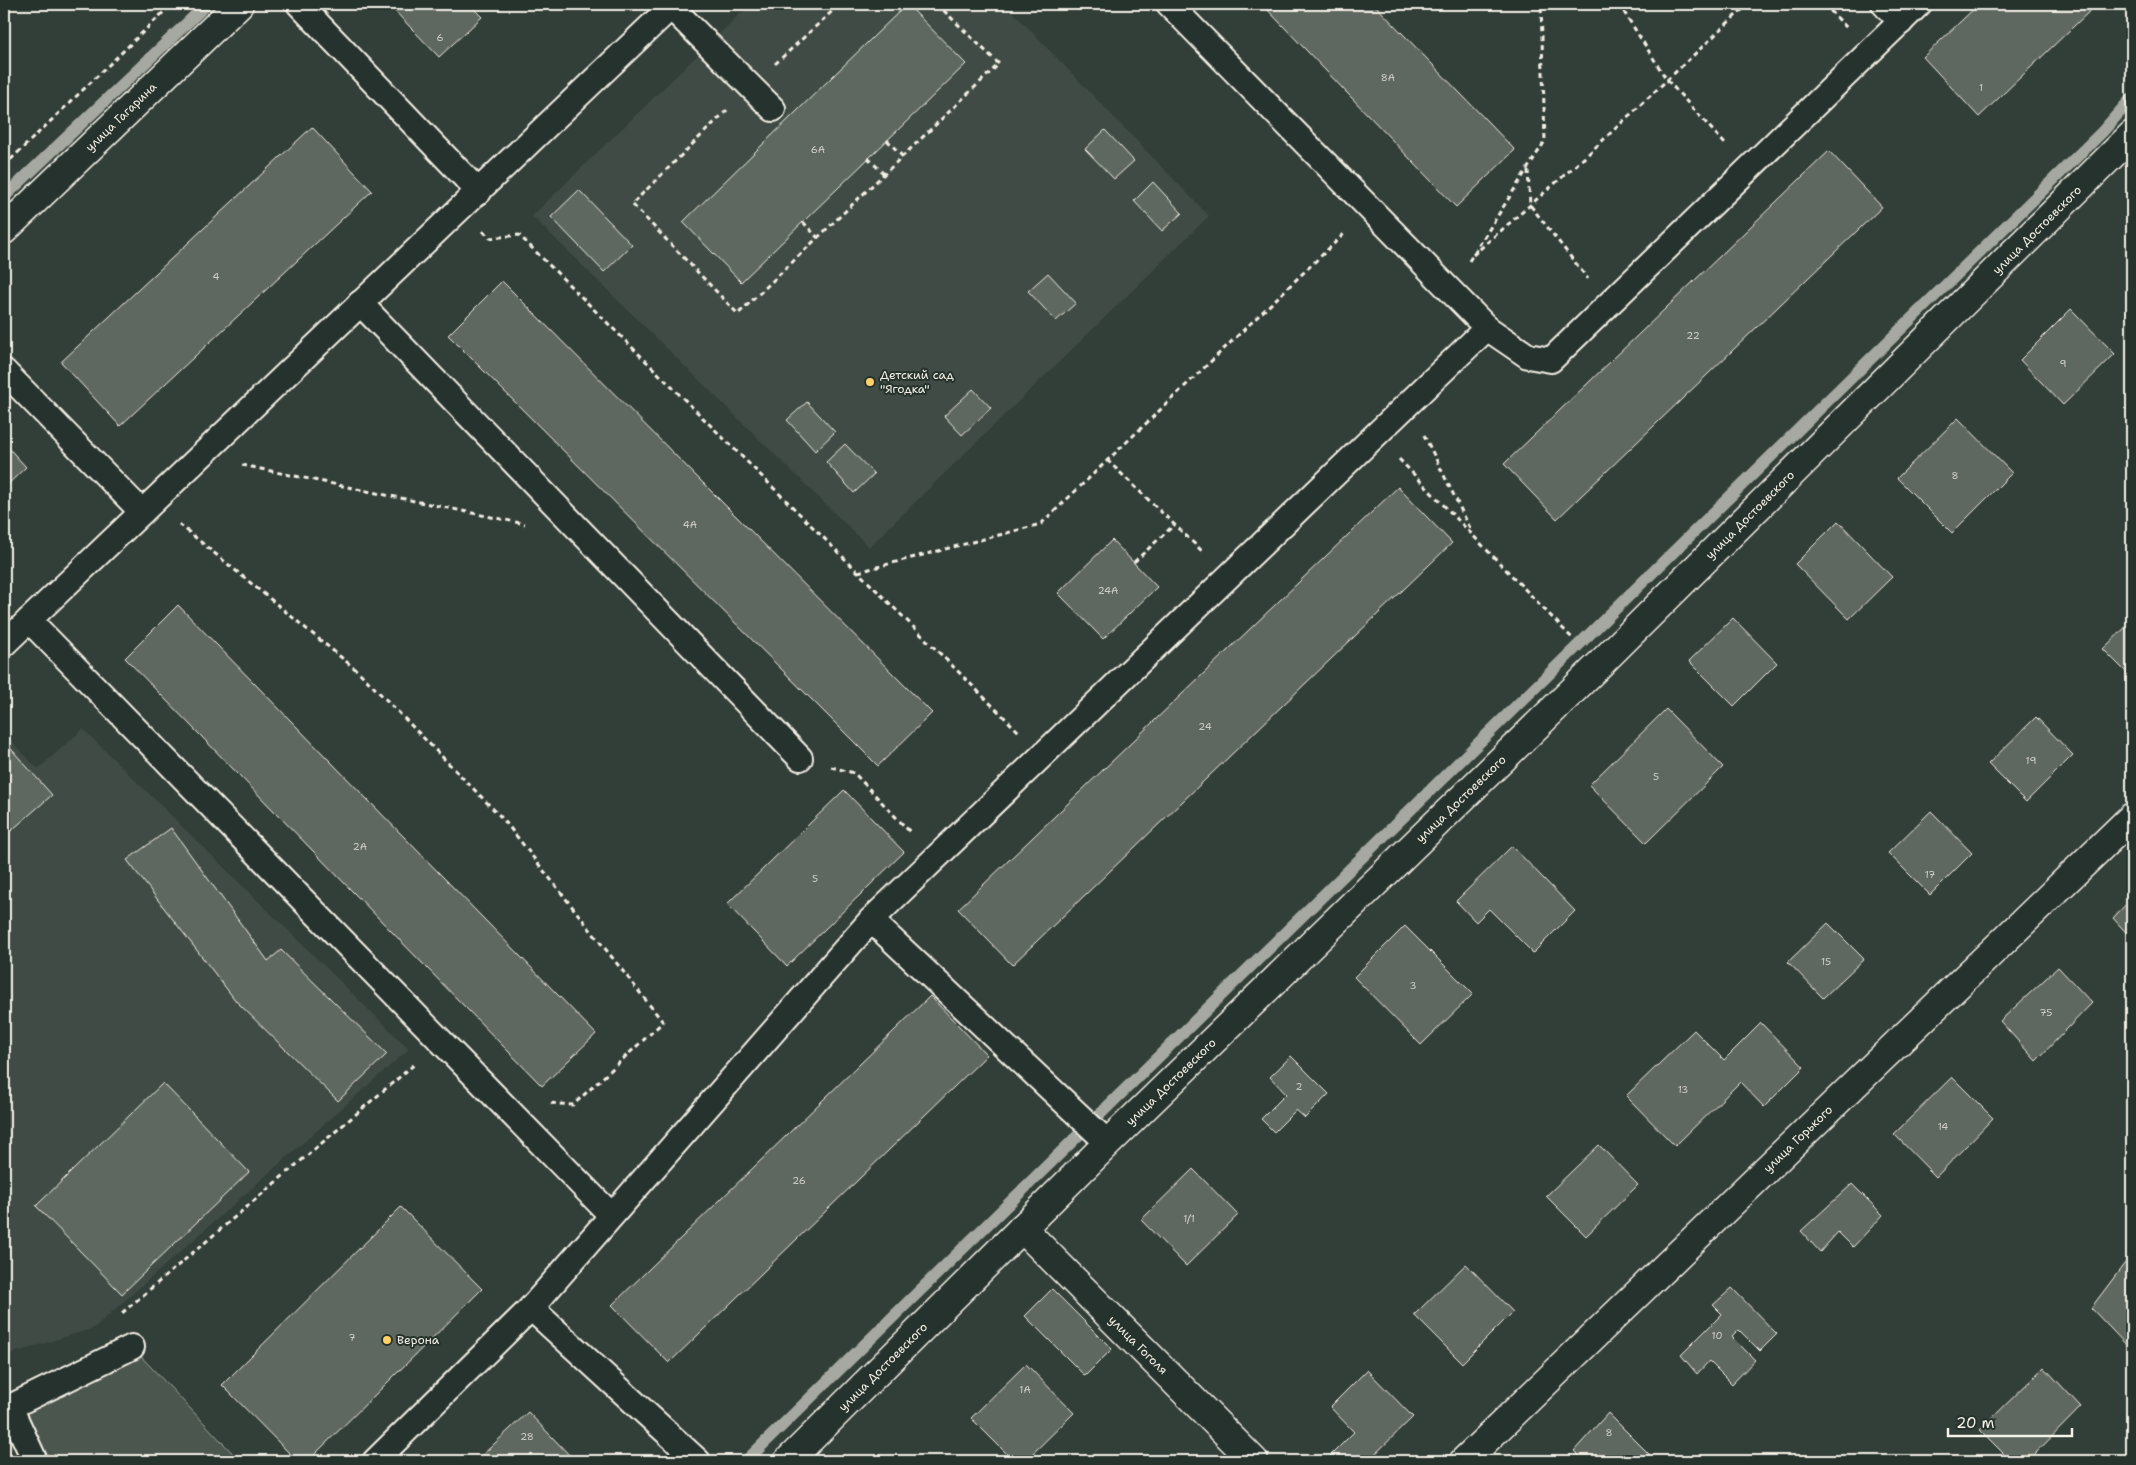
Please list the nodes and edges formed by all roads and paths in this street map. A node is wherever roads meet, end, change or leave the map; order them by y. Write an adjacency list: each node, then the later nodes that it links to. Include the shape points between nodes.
1 (172, 4): 21 (path)
2 (239, 4): 30 (street, улица Гагарина)
3 (299, 4): 25 (lane)
4 (840, 4): 15 (path)
5 (937, 4): 19 (path, via 999,64)
6 (1169, 4): 27 (lane)
7 (1541, 4): 22 (path, via 1545,142)
8 (1619, 4): 14 (path)
9 (1748, 4): 14 (path)
10 (1884, 4): 13 (lane)
11 (1919, 4): 13 (lane)
12 (672, 5): 15 (lane); 25 (lane)
13 (1902, 22): 23 (lane)
14 (1667, 80): 23 (path); 26 (path)
15 (751, 87): 16 (lane); 31 (path, via 632,204 738,314)
16 (774, 109)
17 (2132, 135): 59 (street, улица Достоевского, via 1606,658)
18 (887, 140): 19 (path)
19 (903, 156): 24 (path)
20 (868, 158): 24 (path)
21 (4, 166)
22 (1528, 169): 26 (path); 32 (path)
23 (1748, 170): 35 (lane)
24 (884, 174): 31 (path)
25 (479, 192): 28 (lane)
26 (1530, 205): 32 (path); 35 (path)
27 (1370, 209): 33 (lane); 41 (path)
28 (460, 210): 34 (lane); 47 (path, via 490,238 519,236)
29 (803, 222): 31 (path)
30 (4, 230)
31 (818, 238)
32 (1473, 255): 33 (path)
33 (1449, 290): 36 (lane)
34 (360, 303): 40 (lane); 53 (lane)
35 (1608, 305): 36 (lane, via 1551,360 1528,356)
36 (1487, 328): 38 (lane)
37 (4, 371): 42 (lane)
38 (1409, 403): 39 (lane); 45 (path)
39 (1376, 435): 45 (path); 48 (lane)
40 (200, 456): 42 (lane); 43 (path)
41 (1107, 460): 44 (path); 47 (path, via 1041,524)
42 (149, 506): 49 (lane); 58 (path, via 184,530 358,672 504,819 663,1022 573,1105)
43 (528, 524)
44 (1174, 525): 46 (path); 48 (path)
45 (1473, 535): 50 (path)
46 (1134, 562)
47 (858, 572): 52 (path)
48 (1228, 577): 52 (lane)
49 (29, 620): 51 (lane); 57 (lane)
50 (1568, 634)
51 (4, 644)
52 (1042, 756): 55 (lane)
53 (800, 758): 55 (path, via 854,773)
54 (2132, 817): 70 (street, улица Горького)
55 (935, 858): 56 (lane)
56 (871, 920): 59 (lane); 60 (lane)
57 (441, 1041): 58 (lane); 63 (path, via 116,1318)
58 (496, 1097): 60 (lane)
59 (1108, 1143): 61 (street, улица Достоевского)
60 (611, 1215): 62 (lane)
61 (1022, 1228): 68 (street, улица Достоевского); 69 (street, улица Гоголя)
62 (531, 1308): 66 (lane); 67 (lane)
63 (132, 1347): 64 (lane)
64 (7, 1408): 65 (lane)
65 (35, 1461)
66 (375, 1461)
67 (698, 1461)
68 (788, 1461)
69 (1254, 1461)
70 (1464, 1461)

